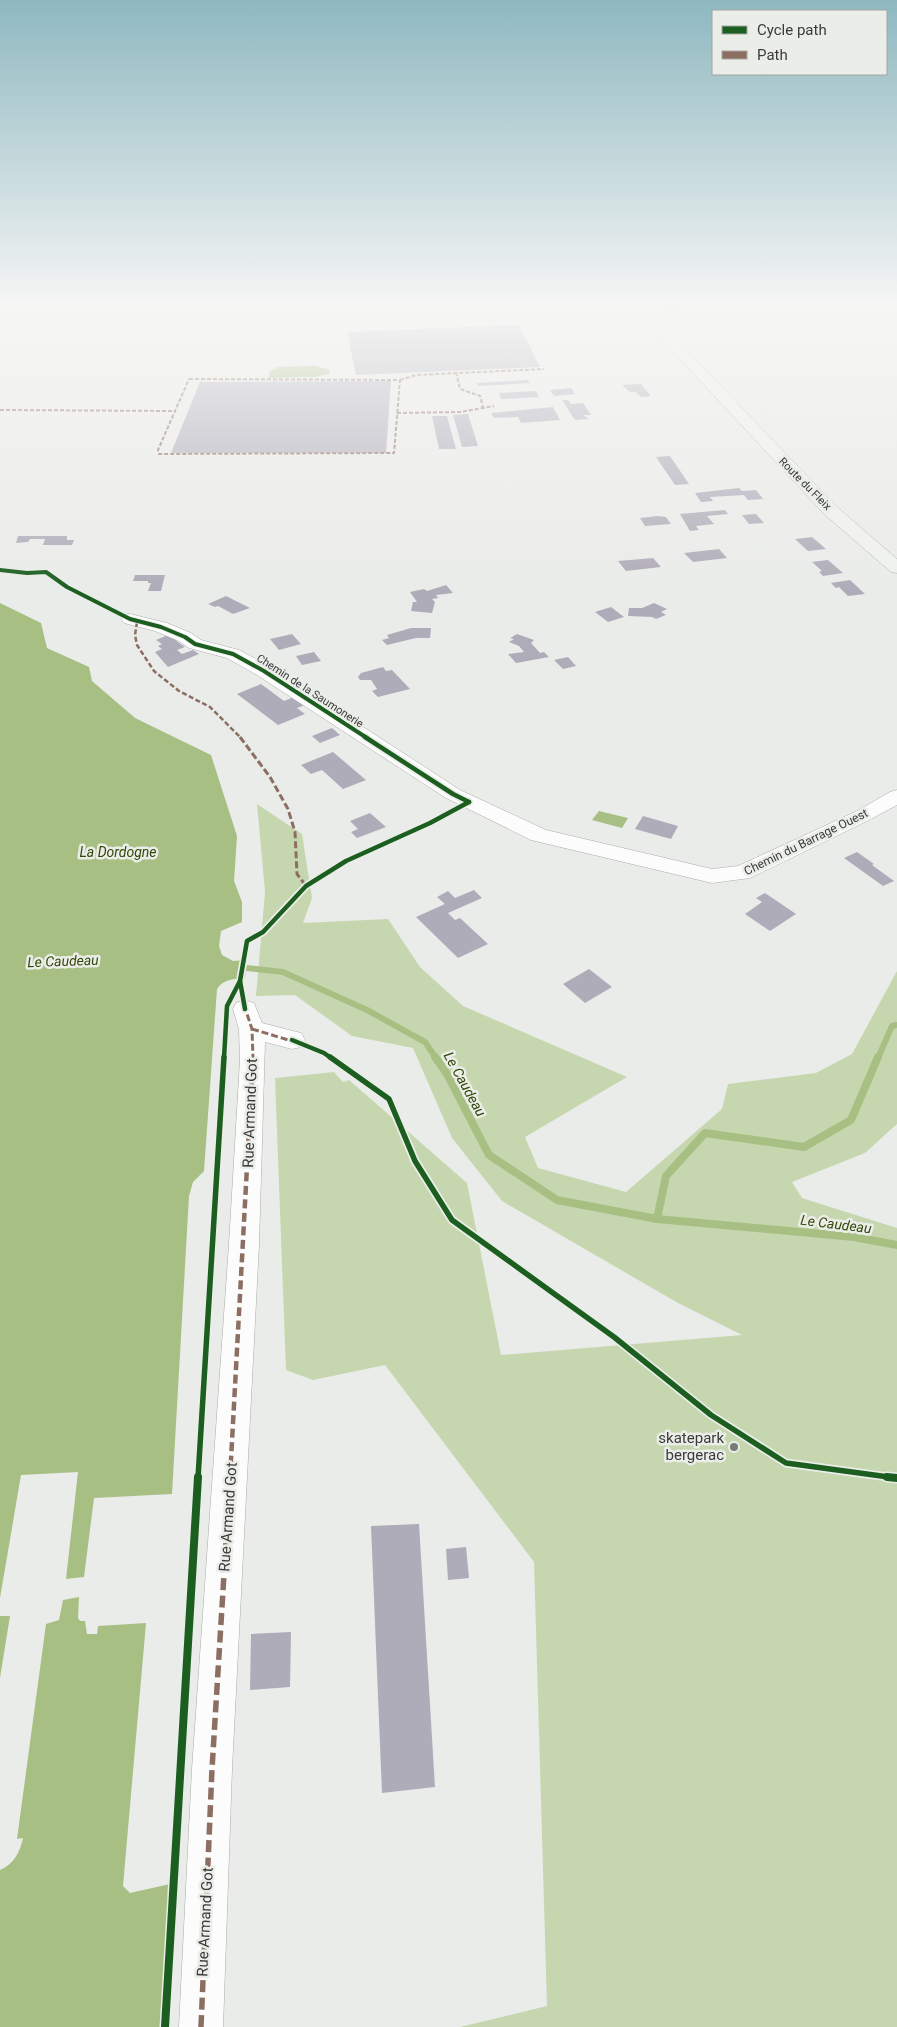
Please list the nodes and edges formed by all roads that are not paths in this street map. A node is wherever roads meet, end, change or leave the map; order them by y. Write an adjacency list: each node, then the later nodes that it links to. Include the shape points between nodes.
1 (726, 401): 2 (main road, Route du Fleix, via 830,510)
2 (897, 568)
3 (130, 619): 5 (street, Chemin de la Saumonerie, via 185,637 195,644 233,654 453,794 539,835)
4 (897, 796): 5 (street, Chemin du Barrage Ouest, via 742,873)
5 (712, 876)
6 (292, 1040): 7 (street, Rue Armand Got, via 248,1019 253,1060 246,1215 212,1769)
7 (201, 2027)

